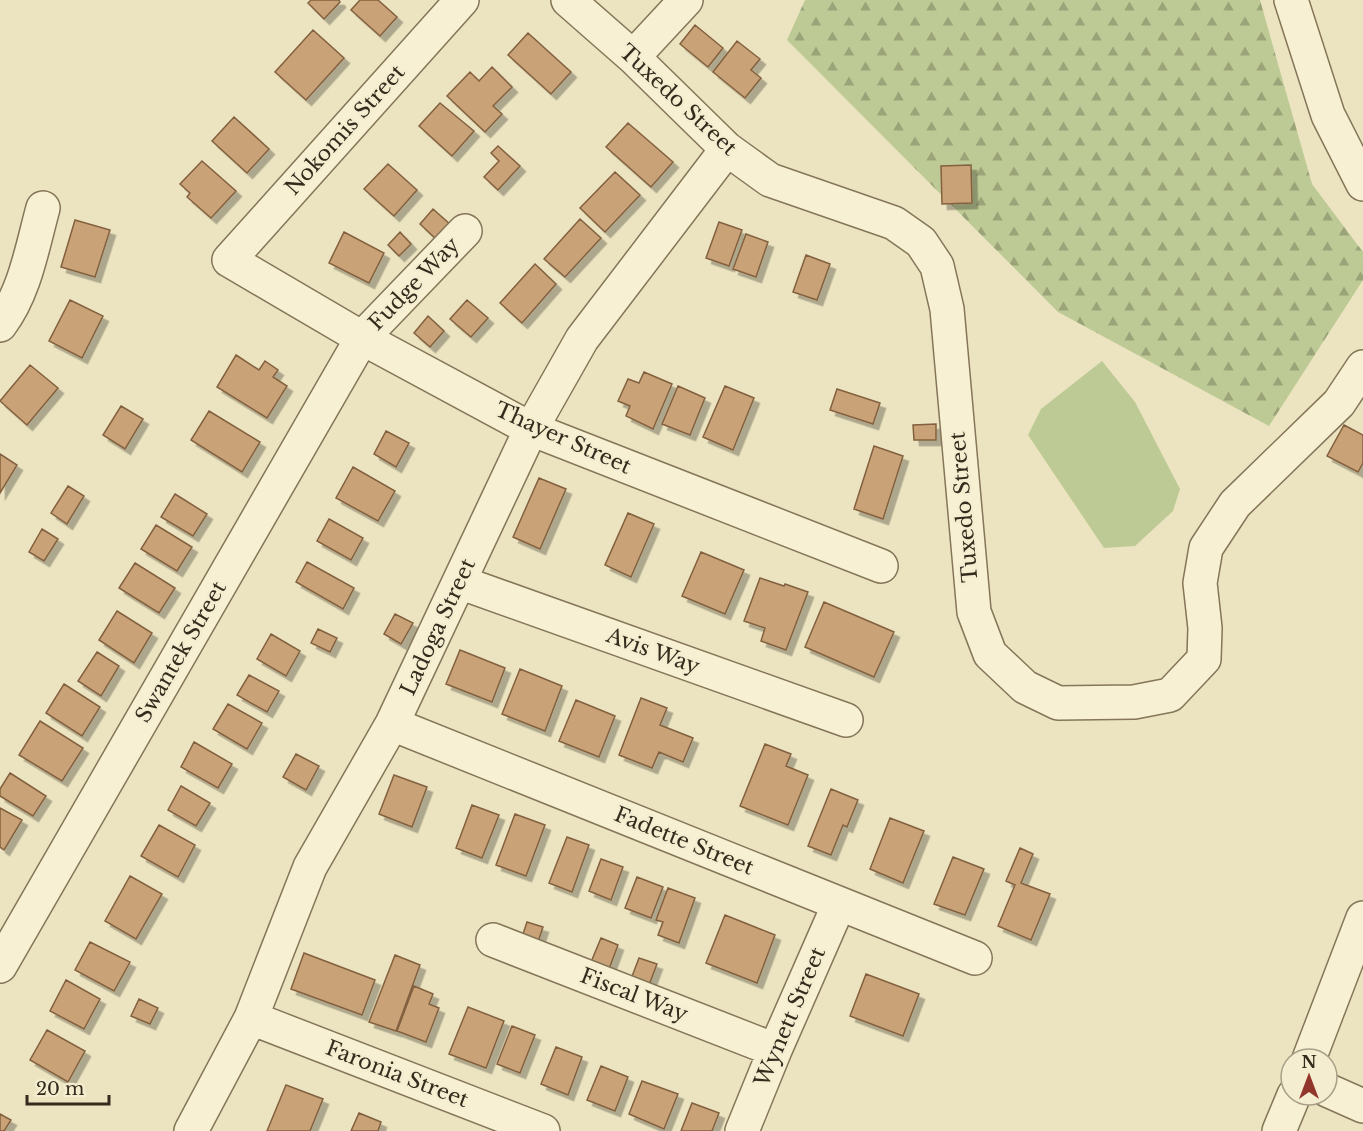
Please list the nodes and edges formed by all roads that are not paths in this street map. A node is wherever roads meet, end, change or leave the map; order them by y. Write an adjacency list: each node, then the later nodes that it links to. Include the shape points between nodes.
1 (462, 0): 10 (street, Nokomis Street)
2 (568, 0): 5 (street, Tuxedo Street)
3 (686, 0): 5 (street)
4 (1290, 0): 7 (street, via 1328,115)
5 (633, 57): 6 (street, Tuxedo Street)
6 (727, 149): 13 (street, Tuxedo Street, via 770,180 894,223 921,242 937,266 947,309 974,612 990,654 1025,687 1058,703 1134,702 1170,695 1204,659 1200,583 1206,548 1236,504 1338,403); 14 (street, Ladoga Street, via 582,339)
7 (1363, 184)
8 (43, 208): 11 (street, via 20,290)
9 (465, 231): 12 (street, Fudge Way)
10 (229, 260): 12 (street, Thayer Street)
11 (0, 325)
12 (362, 338): 14 (street, Thayer Street); 23 (street, Swantek Street)
13 (1363, 367)
14 (531, 429): 15 (street, Thayer Street); 16 (street, Ladoga Street)
15 (881, 566)
16 (459, 582): 17 (street, Avis Way); 18 (street, Ladoga Street)
17 (846, 720)
18 (392, 724): 19 (street, Fadette Street); 24 (street, Ladoga Street, via 310,867)
19 (839, 904): 22 (street, Fadette Street); 26 (street, Wynett Street)
20 (1363, 918): 25 (street)
21 (493, 940): 26 (street, Fiscal Way)
22 (975, 958)
23 (0, 966)
24 (251, 1018): 30 (street, Ladoga Street); 31 (street, Faronia Street)
25 (1314, 1047)
26 (775, 1050): 32 (street, Wynett Street)
27 (1339, 1095): 28 (street)
28 (1363, 1106)
29 (1289, 1107): 33 (street)
30 (191, 1131)
31 (543, 1131)
32 (742, 1131)
33 (1279, 1131)

